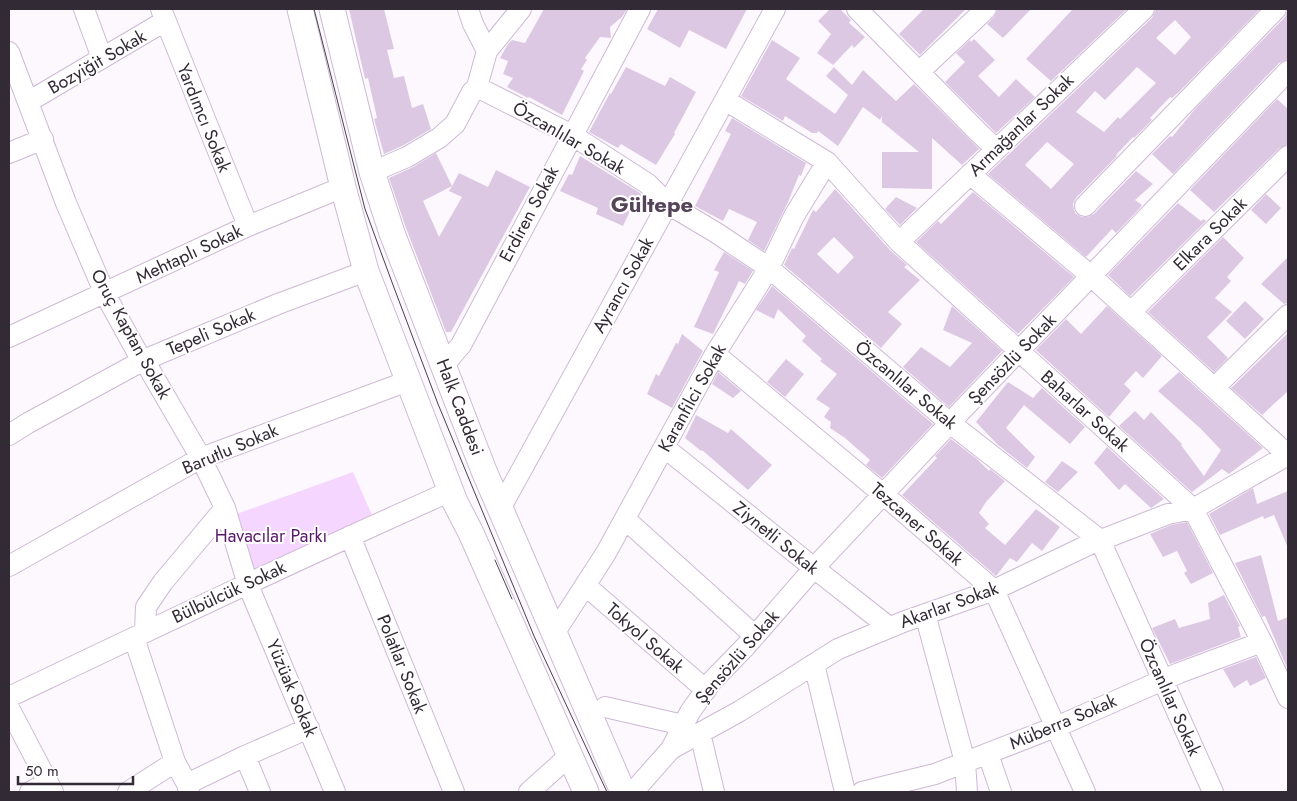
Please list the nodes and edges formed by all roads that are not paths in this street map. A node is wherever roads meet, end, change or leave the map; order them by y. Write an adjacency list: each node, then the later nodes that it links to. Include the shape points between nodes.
1 (84, 9): 15 (street)
2 (300, 9): 29 (main road)
3 (332, 9): 27 (main road, Halk Caddesi)
4 (468, 9): 13 (street)
5 (521, 9): 13 (street)
6 (640, 9): 21 (street, Erdiren Sokak)
7 (775, 9): 19 (street, Ayrancı Sokak)
8 (857, 9): 17 (street)
9 (986, 9): 17 (street)
10 (1144, 9): 23 (street, Armağanlar Sokak)
11 (1276, 9): 31 (street)
12 (163, 15): 15 (street, Bozyiğit Sokak); 32 (street, Yardımcı Sokak)
13 (487, 50): 18 (street)
14 (9, 52): 20 (street, Oruç Kaptan Sokak)
15 (102, 58): 20 (street, Bozyiğit Sokak)
16 (1288, 71): 36 (street, Şensözlü Sokak)
17 (920, 72): 23 (street)
18 (477, 87): 21 (street, Özcanlılar Sokak); 27 (street, via 455,124 439,138)
19 (725, 100): 26 (street, Baharlar Sokak); 30 (street, Ayrancı Sokak)
20 (28, 102): 22 (street, Oruç Kaptan Sokak)
21 (572, 135): 30 (street, Özcanlılar Sokak, via 648,184); 44 (street, Erdiren Sokak, via 461,345)
22 (43, 139): 24 (street); 37 (street, Oruç Kaptan Sokak)
23 (996, 149): 28 (street, Armağanlar Sokak)
24 (9, 153)
25 (1288, 156): 38 (street, Elkara Sokak)
26 (826, 162): 33 (street, Baharlar Sokak); 34 (street, Karanfilci Sokak, via 794,216)
27 (372, 172): 44 (main road, Halk Caddesi, via 392,233)
28 (970, 174): 33 (street, Armağanlar Sokak); 36 (street)
29 (343, 187): 32 (street, Mehtaplı Sokak); 35 (main road)
30 (668, 204): 34 (street, Özcanlılar Sokak); 55 (street, Ayrancı Sokak)
31 (1085, 206)
32 (248, 226): 37 (street, Mehtaplı Sokak)
33 (899, 242): 41 (street, Baharlar Sokak)
34 (769, 268): 42 (street, Karanfilci Sokak); 47 (street, Özcanlılar Sokak)
35 (366, 270): 43 (street, Tepeli Sokak); 45 (main road)
36 (1092, 276): 38 (street); 41 (street, Şensözlü Sokak)
37 (105, 294): 40 (street, Mehtaplı Sokak); 43 (street, Oruç Kaptan Sokak)
38 (1131, 312): 46 (street)
39 (1288, 315): 46 (street)
40 (9, 337)
41 (1020, 351): 47 (street, Şensözlü Sokak); 56 (street, Baharlar Sokak)
42 (715, 354): 49 (street, Karanfilci Sokak); 53 (street, Tezcaner Sokak)
43 (144, 360): 48 (street, Tepeli Sokak); 51 (street, Oruç Kaptan Sokak)
44 (444, 365): 55 (main road, Halk Caddesi)
45 (408, 381): 51 (street, Barutlu Sokak); 52 (main road)
46 (1215, 387): 50 (street)
47 (950, 423): 53 (street, Şensözlü Sokak); 59 (street, Özcanlılar Sokak)
48 (9, 435)
49 (664, 447): 57 (street, Karanfilci Sokak); 61 (street, Ziynetli Sokak)
50 (1288, 455): 56 (street, Akarlar Sokak)
51 (200, 458): 54 (street, Oruç Kaptan Sokak); 60 (street, Barutlu Sokak)
52 (451, 491): 58 (street, Bülbülcük Sokak); 83 (main road)
53 (884, 495): 61 (street, Şensözlü Sokak); 64 (street, Tezcaner Sokak)
54 (225, 508): 62 (street, Oruç Kaptan Sokak); 68 (street, via 146,607)
55 (500, 509): 67 (main road, Halk Caddesi)
56 (1193, 509): 59 (street, Akarlar Sokak, via 1168,514); 70 (street, Baharlar Sokak)
57 (625, 519): 63 (street, Karanfilci Sokak); 69 (street)
58 (350, 536): 62 (street, Bülbülcük Sokak); 92 (street, Polatlar Sokak)
59 (1100, 540): 64 (street, Akarlar Sokak); 72 (street, Özcanlılar Sokak)
60 (9, 566)
61 (814, 568): 66 (street, Ziynetli Sokak); 69 (street, Şensözlü Sokak)
62 (248, 585): 68 (street, Bülbülcük Sokak); 79 (street, Yüzüak Sokak)
63 (585, 585): 67 (street, Karanfilci Sokak); 73 (street, Tokyol Sokak)
64 (994, 590): 65 (street, Akarlar Sokak); 78 (street, Tezcaner Sokak)
65 (925, 614): 66 (street, Akarlar Sokak); 85 (street)
66 (889, 628): 71 (street, Akarlar Sokak, via 838,649)
67 (555, 632): 95 (main road, Halk Caddesi)
68 (140, 635): 74 (street, Bülbülcük Sokak); 84 (street)
69 (755, 636): 73 (street, Şensözlü Sokak)
70 (1262, 642): 72 (street, Müberra Sokak); 75 (street, Baharlar Sokak)
71 (814, 664): 80 (street, Akarlar Sokak, via 740,711); 98 (street)
72 (1163, 680): 78 (street, Müberra Sokak); 103 (street, Özcanlılar Sokak)
73 (706, 690): 80 (street, Şensözlü Sokak, via 690,712)
74 (9, 697)
75 (1288, 698)
76 (605, 707): 80 (street)
77 (9, 708): 86 (street)
78 (1055, 727): 81 (street, Müberra Sokak); 102 (street, Tezcaner Sokak)
79 (309, 728): 82 (street); 91 (street, Yüzüak Sokak)
80 (692, 729): 96 (street, Şensözlü Sokak); 97 (street)
81 (988, 754): 85 (street, Müberra Sokak); 101 (street)
82 (245, 756): 87 (street); 90 (street)
83 (569, 756): 93 (street); 94 (main road)
84 (175, 762): 87 (street); 89 (street)
85 (965, 762): 99 (street, Müberra Sokak, via 935,774); 100 (street)
86 (51, 787): 88 (street)
87 (188, 788)
88 (30, 792)
89 (128, 792)
90 (260, 792)
91 (335, 792)
92 (454, 792)
93 (529, 792)
94 (586, 792)
95 (623, 792)
96 (633, 792)
97 (714, 792)
98 (845, 792)
99 (862, 792)
100 (967, 792)
101 (1001, 792)
102 (1085, 792)
103 (1212, 792)

